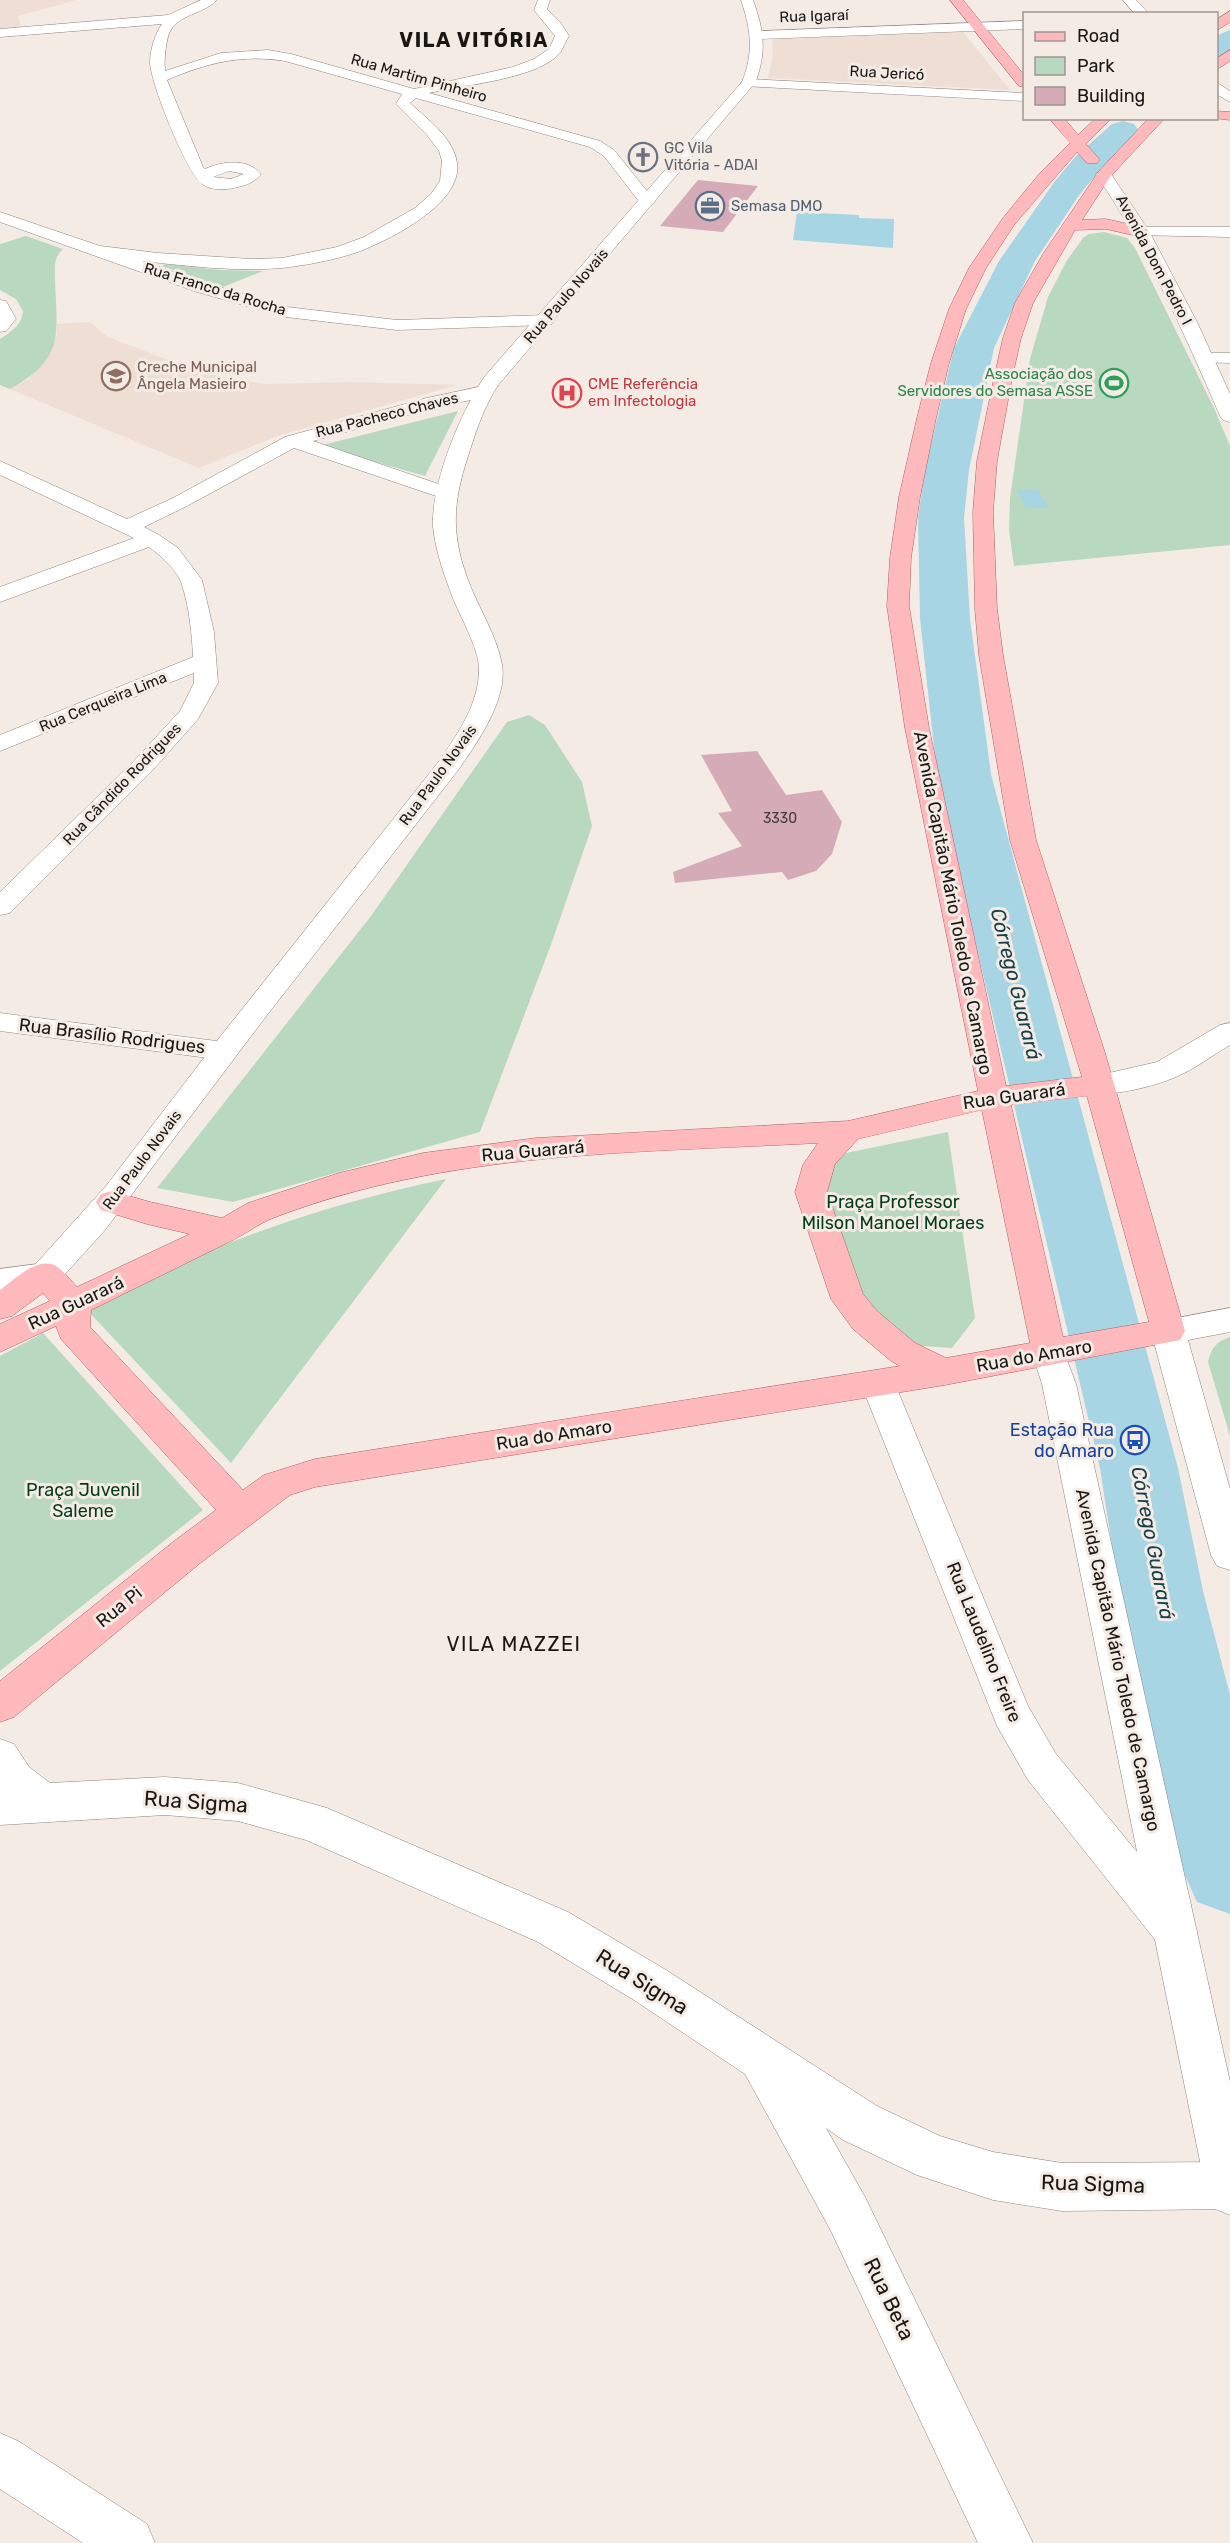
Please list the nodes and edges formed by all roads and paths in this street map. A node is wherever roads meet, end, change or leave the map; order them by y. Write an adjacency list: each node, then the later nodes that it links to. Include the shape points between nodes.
1 (211, 0): 8 (street)
2 (747, 0): 12 (street, Rua Paulo Novais)
3 (956, 0): 10 (main road)
4 (1129, 0): 7 (street)
5 (525, 3): 6 (street)
6 (542, 5): 19 (street, via 562,36 556,50 542,62)
7 (1141, 12)
8 (171, 19): 11 (street); 15 (street, via 162,33 158,52)
9 (1023, 25): 10 (street, Rua Igaraí)
10 (978, 26): 12 (street, Rua Igaraí); 16 (main road)
11 (0, 33)
12 (759, 34): 17 (street, Rua Paulo Novais, via 758,57)
13 (1230, 54): 14 (main road)
14 (1218, 64)
15 (159, 78): 19 (street, Rua Martim Pinheiro, via 216,56 261,53); 26 (street, via 196,169 210,181 228,184 253,176 249,170)
16 (1023, 82)
17 (748, 83): 20 (street, Rua Jericó); 28 (street, Rua Paulo Novais)
18 (1218, 88): 21 (street)
19 (412, 93): 28 (street, Rua Martim Pinheiro, via 595,144 609,153); 34 (street, via 403,104 445,148 449,157 447,184 431,204 367,242 320,256 251,264)
20 (1023, 97)
21 (1230, 98)
22 (1058, 120): 25 (main road, Avenida Dom Pedro I)
23 (1103, 120): 25 (main road, Avenida Capitão Mário Toledo de Camargo)
24 (1156, 120): 27 (main road)
25 (1082, 148): 27 (main road, Avenida Dom Pedro I); 55 (main road, Avenida Capitão Mário Toledo de Camargo, via 1051,170 1019,208 966,289 938,364 914,470 900,560 900,624 915,715)
26 (239, 168)
27 (1101, 170): 29 (street, Avenida Dom Pedro I); 31 (main road)
28 (647, 201): 36 (street, Rua Paulo Novais)
29 (1126, 207): 31 (main road); 32 (street, Avenida Dom Pedro I)
30 (0, 217): 34 (street, Rua Franco da Rocha)
31 (1071, 225): 32 (main road, via 1106,225); 54 (main road, via 1024,303 1012,338 987,461 984,546 991,655 1023,840)
32 (1141, 232): 33 (street); 38 (street, Avenida Dom Pedro I)
33 (1230, 232)
34 (97, 251): 36 (street, Rua Franco da Rocha, via 286,312 398,325)
35 (0, 305): 37 (street, via 7,319)
36 (546, 320): 40 (street, Rua Paulo Novais)
37 (0, 327)
38 (1205, 358): 39 (street); 41 (street, Avenida Dom Pedro I)
39 (1230, 358)
40 (483, 392): 42 (street, Rua Pacheco Chaves); 44 (street, Rua Paulo Novais)
41 (1230, 416)
42 (292, 441): 44 (street, Rua Pacheco Chaves); 45 (street, Rua Pacheco Chaves)
43 (0, 467): 45 (street, Rua Cândido Rodrigues)
44 (446, 494): 53 (street, Rua Paulo Novais, via 444,527 451,561 491,666 487,701 450,764)
45 (127, 527): 46 (street, Rua Cândido Rodrigues)
46 (152, 539): 47 (street); 48 (street, Rua Cândido Rodrigues, via 170,553 191,580)
47 (0, 595)
48 (205, 660): 49 (street, Rua Cerqueira Lima); 50 (street, Rua Cândido Rodrigues, via 206,683 190,714)
49 (0, 744)
50 (0, 907)
51 (0, 1022): 53 (street, Rua Brasílio Rodrigues)
52 (1230, 1032): 54 (street, via 1168,1069)
53 (224, 1051): 57 (street, Rua Paulo Novais)
54 (1098, 1085): 55 (main road, Rua Guarará); 64 (main road)
55 (993, 1096): 56 (main road, Rua Guarará); 66 (main road, Avenida Capitão Mário Toledo de Camargo)
56 (848, 1131): 58 (main road, Rua Guarará, via 536,1148 462,1157 350,1181 259,1211); 67 (main road, via 818,1165 811,1192 848,1299 865,1320 903,1352)
57 (112, 1202): 58 (main road); 59 (street, Rua Paulo Novais)
58 (226, 1230): 61 (main road, Rua Guarará)
59 (45, 1275): 60 (street); 61 (main road); 62 (main road, Rua Paulo Novais)
60 (0, 1281)
61 (74, 1305): 65 (main road, Rua Guarará); 69 (main road, via 74,1330)
62 (0, 1307)
63 (1230, 1320): 64 (street, Rua do Amaro)
64 (1168, 1331): 66 (main road, Rua do Amaro); 70 (street)
65 (0, 1339)
66 (1065, 1350): 67 (main road, Rua do Amaro); 75 (street, Avenida Capitão Mário Toledo de Camargo, via 1059,1384)
67 (945, 1372): 68 (main road, Rua do Amaro)
68 (878, 1384): 69 (main road, Rua do Amaro, via 315,1473 277,1485); 75 (street, Rua Laudelino Freire, via 1011,1714 1042,1767)
69 (240, 1512): 71 (main road, Rua Pi)
70 (1230, 1555)
71 (0, 1705)
72 (0, 1757): 73 (street, via 14,1780)
73 (43, 1802): 74 (street, Rua Sigma); 76 (street, Rua Sigma, via 165,1796 238,1802 312,1822 553,1927 650,1985)
74 (0, 1806)
75 (1176, 1932): 77 (street, Avenida Capitão Mário Toledo de Camargo)
76 (762, 2060): 77 (street, Rua Sigma, via 860,2123 934,2158 993,2176 1062,2187); 80 (street, Rua Beta, via 848,2214)
77 (1229, 2188)
78 (0, 2459): 79 (street)
79 (128, 2543)
80 (1006, 2543)

